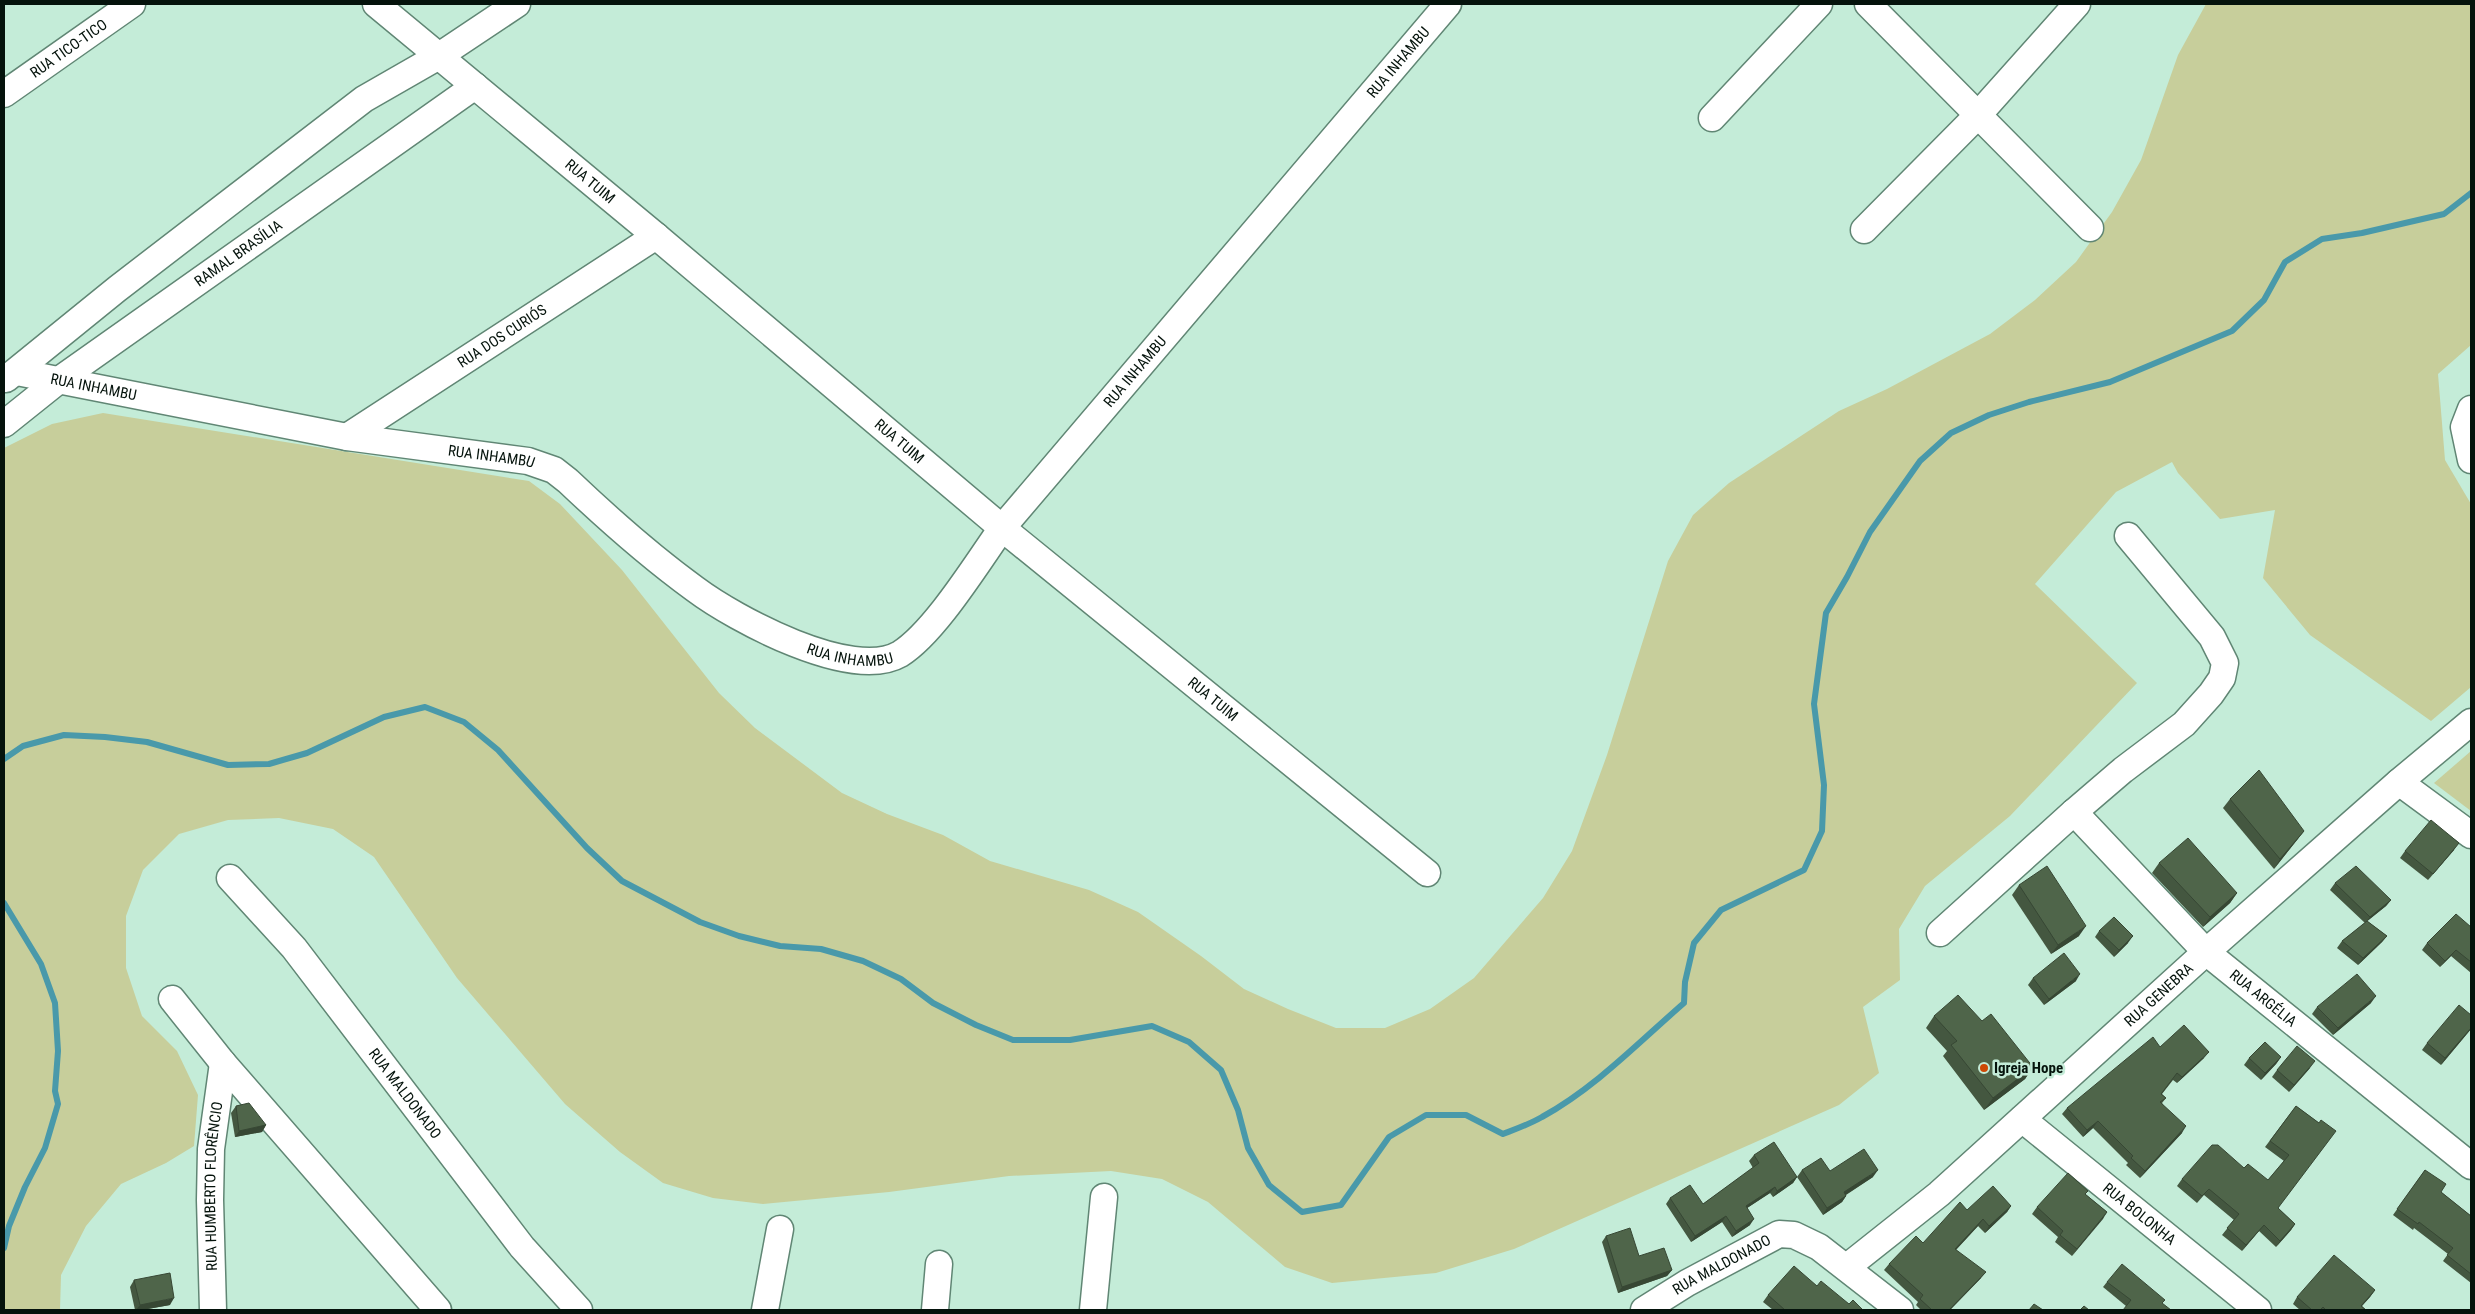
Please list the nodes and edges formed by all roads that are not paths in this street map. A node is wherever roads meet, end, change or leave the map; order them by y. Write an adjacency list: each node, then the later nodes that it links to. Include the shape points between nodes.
1 (132, 4): 10 (street, RUA TICO-TICO)
2 (376, 4): 8 (street, RUA TUIM)
3 (517, 4): 8 (street)
4 (1448, 4): 22 (street, RUA INHAMBU)
5 (1819, 4): 12 (street)
6 (1868, 4): 11 (street)
7 (2077, 4): 11 (street)
8 (439, 56): 9 (street, RUA TUIM); 16 (street, via 364,100 117,289)
9 (475, 86): 15 (street, RUA TUIM); 17 (street, RAMAL BRASÍLIA)
10 (4, 94)
11 (1978, 115): 13 (street); 14 (street)
12 (1712, 118)
13 (2090, 228)
14 (1864, 230)
15 (656, 236): 20 (street, RUA DOS CURIÓS); 22 (street, RUA TUIM)
16 (10, 376): 17 (street, RUA INHAMBU)
17 (59, 380): 19 (street, RAMAL BRASÍLIA); 20 (street, RUA INHAMBU)
18 (2471, 409): 21 (street, via 2464,427)
19 (4, 424)
20 (347, 437): 22 (street, RUA INHAMBU, via 528,460 554,470 703,594 764,630 829,656 849,660 873,662 888,659 913,644 940,614)
21 (2471, 460)
22 (1002, 528): 28 (street, RUA TUIM)
23 (2128, 536): 26 (street, via 2212,637 2225,663 2222,678 2184,724)
24 (2471, 722): 25 (street, RUA GENEBRA)
25 (2399, 782): 27 (street); 31 (street, RUA GENEBRA)
26 (2074, 812): 30 (street); 31 (street, RUA ARGÉLIA)
27 (2471, 835)
28 (1428, 873)
29 (230, 878): 42 (street, RUA MALDONADO, via 294,948 522,1248)
30 (1940, 933)
31 (2206, 952): 34 (street, RUA GENEBRA); 35 (street, RUA ARGÉLIA)
32 (172, 999): 33 (street)
33 (222, 1063): 40 (street, RUA HUMBERTO FLORÊNCIO, via 211,1149); 41 (street)
34 (2022, 1119): 39 (street, RUA GENEBRA, via 1939,1194); 48 (street, RUA BOLONHA)
35 (2471, 1166)
36 (1104, 1197): 45 (street)
37 (780, 1228): 43 (street)
38 (939, 1264): 44 (street)
39 (1846, 1267): 46 (street, RUA MALDONADO, via 1809,1240 1787,1233 1778,1234); 47 (street, RUA MALDONADO)
40 (213, 1310)
41 (438, 1310)
42 (578, 1310)
43 (765, 1310)
44 (935, 1310)
45 (1093, 1310)
46 (1644, 1310)
47 (1900, 1310)
48 (2258, 1310)

